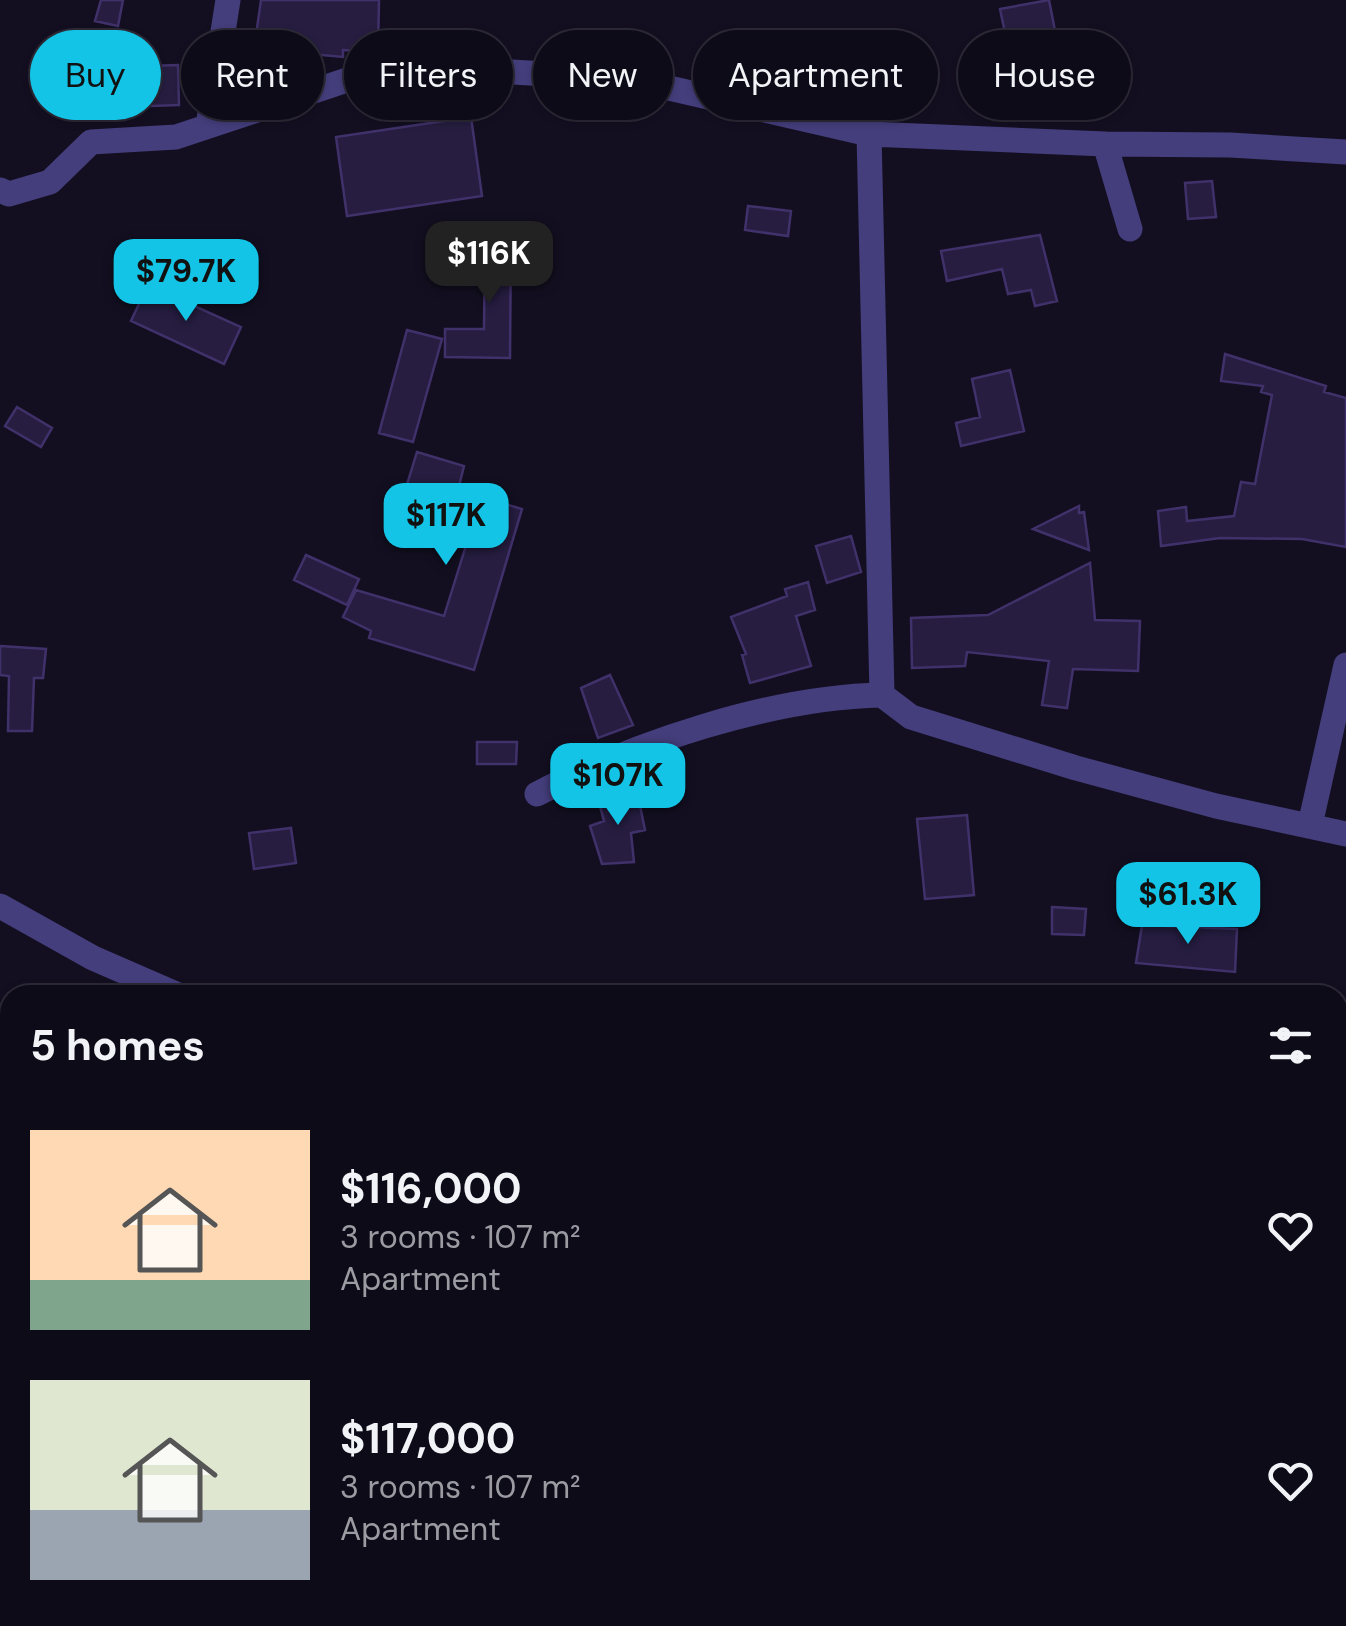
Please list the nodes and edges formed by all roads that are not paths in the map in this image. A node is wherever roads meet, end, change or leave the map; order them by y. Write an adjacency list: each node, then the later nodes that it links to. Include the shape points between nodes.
1 (228, 0): 2 (street)
2 (208, 126): 3 (street, via 392,65 630,80); 6 (street, via 176,137 91,142 50,182 9,194)
3 (869, 134): 4 (street); 9 (street)
4 (1104, 144): 5 (street); 7 (street)
5 (1346, 152)
6 (0, 190)
7 (1130, 229)
8 (1346, 666): 11 (street)
9 (882, 695): 10 (street, via 778,704 583,770); 11 (street, via 910,717 1026,753)
10 (536, 794)
11 (1310, 825): 12 (street)
12 (1346, 834)
13 (0, 906): 14 (street)
14 (155, 985)

